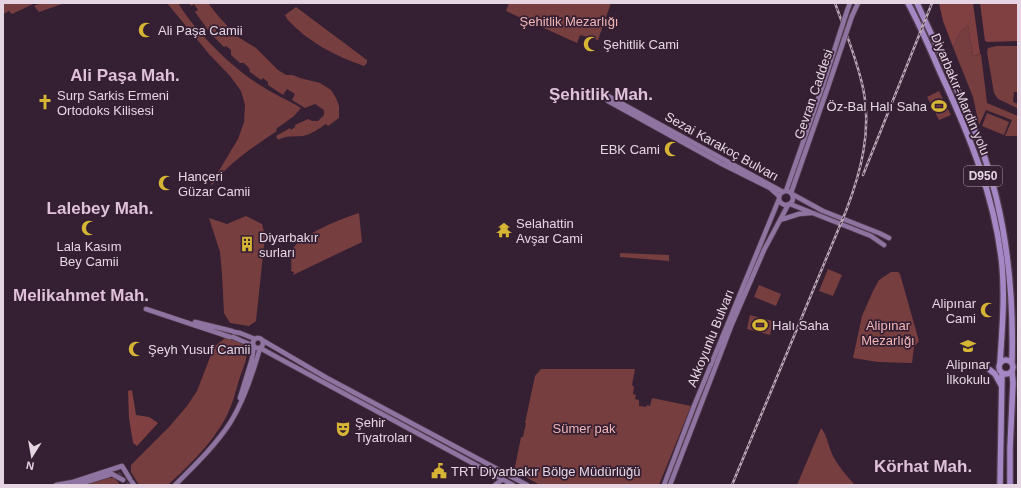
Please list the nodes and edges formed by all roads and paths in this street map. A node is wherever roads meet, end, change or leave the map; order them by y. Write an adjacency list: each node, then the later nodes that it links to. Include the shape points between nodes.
1 (850, 3): 5 (main road, bridge)
2 (858, 3): 5 (main road, Gevran Caddesi, bridge)
3 (908, 3): 23 (highway, Diyarbakır-Mardin yolu / D950, via 974,148 991,202 1002,268)
4 (917, 3): 22 (highway, Diyarbakır-Mardin yolu / D950, via 980,144 998,202 1010,286)
5 (811, 126): 6 (main road); 7 (main road, Gevran Caddesi)
6 (784, 191): 7 (main road); 8 (main road); 8 (main road, Sezai Karakoç Bulvarı, via 608,99 722,164 770,188)
7 (792, 193): 9 (main road, via 793,198); 12 (main road, via 818,209)
8 (779, 198): 9 (main road, via 782,203); 39 (main road, Akkoyunlu Bulvarı)
9 (789, 204): 10 (main road); 11 (main road, Akkoyunlu Bulvarı)
10 (812, 213): 11 (main road); 13 (main road, via 871,236)
11 (780, 220): 40 (main road, Akkoyunlu Bulvarı, via 732,324)
12 (889, 238)
13 (884, 245)
14 (146, 310): 18 (main road)
15 (195, 322): 16 (main road)
16 (255, 339): 17 (main road); 18 (main road)
17 (262, 340): 19 (main road, via 263,345); 29 (main road, via 327,378)
18 (254, 346): 19 (main road); 28 (main road)
19 (260, 348): 20 (main road); 21 (main road)
20 (270, 354): 21 (main road); 32 (main road)
21 (258, 356): 28 (main road)
22 (1012, 362): 23 (highway, via 1006,359); 25 (highway)
23 (1000, 363): 26 (highway, via 999,369)
24 (990, 370): 27 (highway)
25 (1012, 371): 26 (highway, via 1008,374); 42 (highway)
26 (1002, 373): 27 (highway)
27 (1002, 386): 41 (highway)
28 (238, 406): 35 (main road, via 222,434)
29 (508, 475): 32 (main road); 38 (main road)
30 (123, 480): 34 (main road, via 112,474)
31 (132, 482): 33 (main road, via 122,466)
32 (504, 482): 36 (main road); 37 (main road)
33 (56, 485)
34 (76, 485)
35 (175, 485)
36 (495, 485)
37 (513, 485)
38 (527, 485)
39 (664, 485)
40 (670, 485)
41 (1000, 485)
42 (1010, 485)

